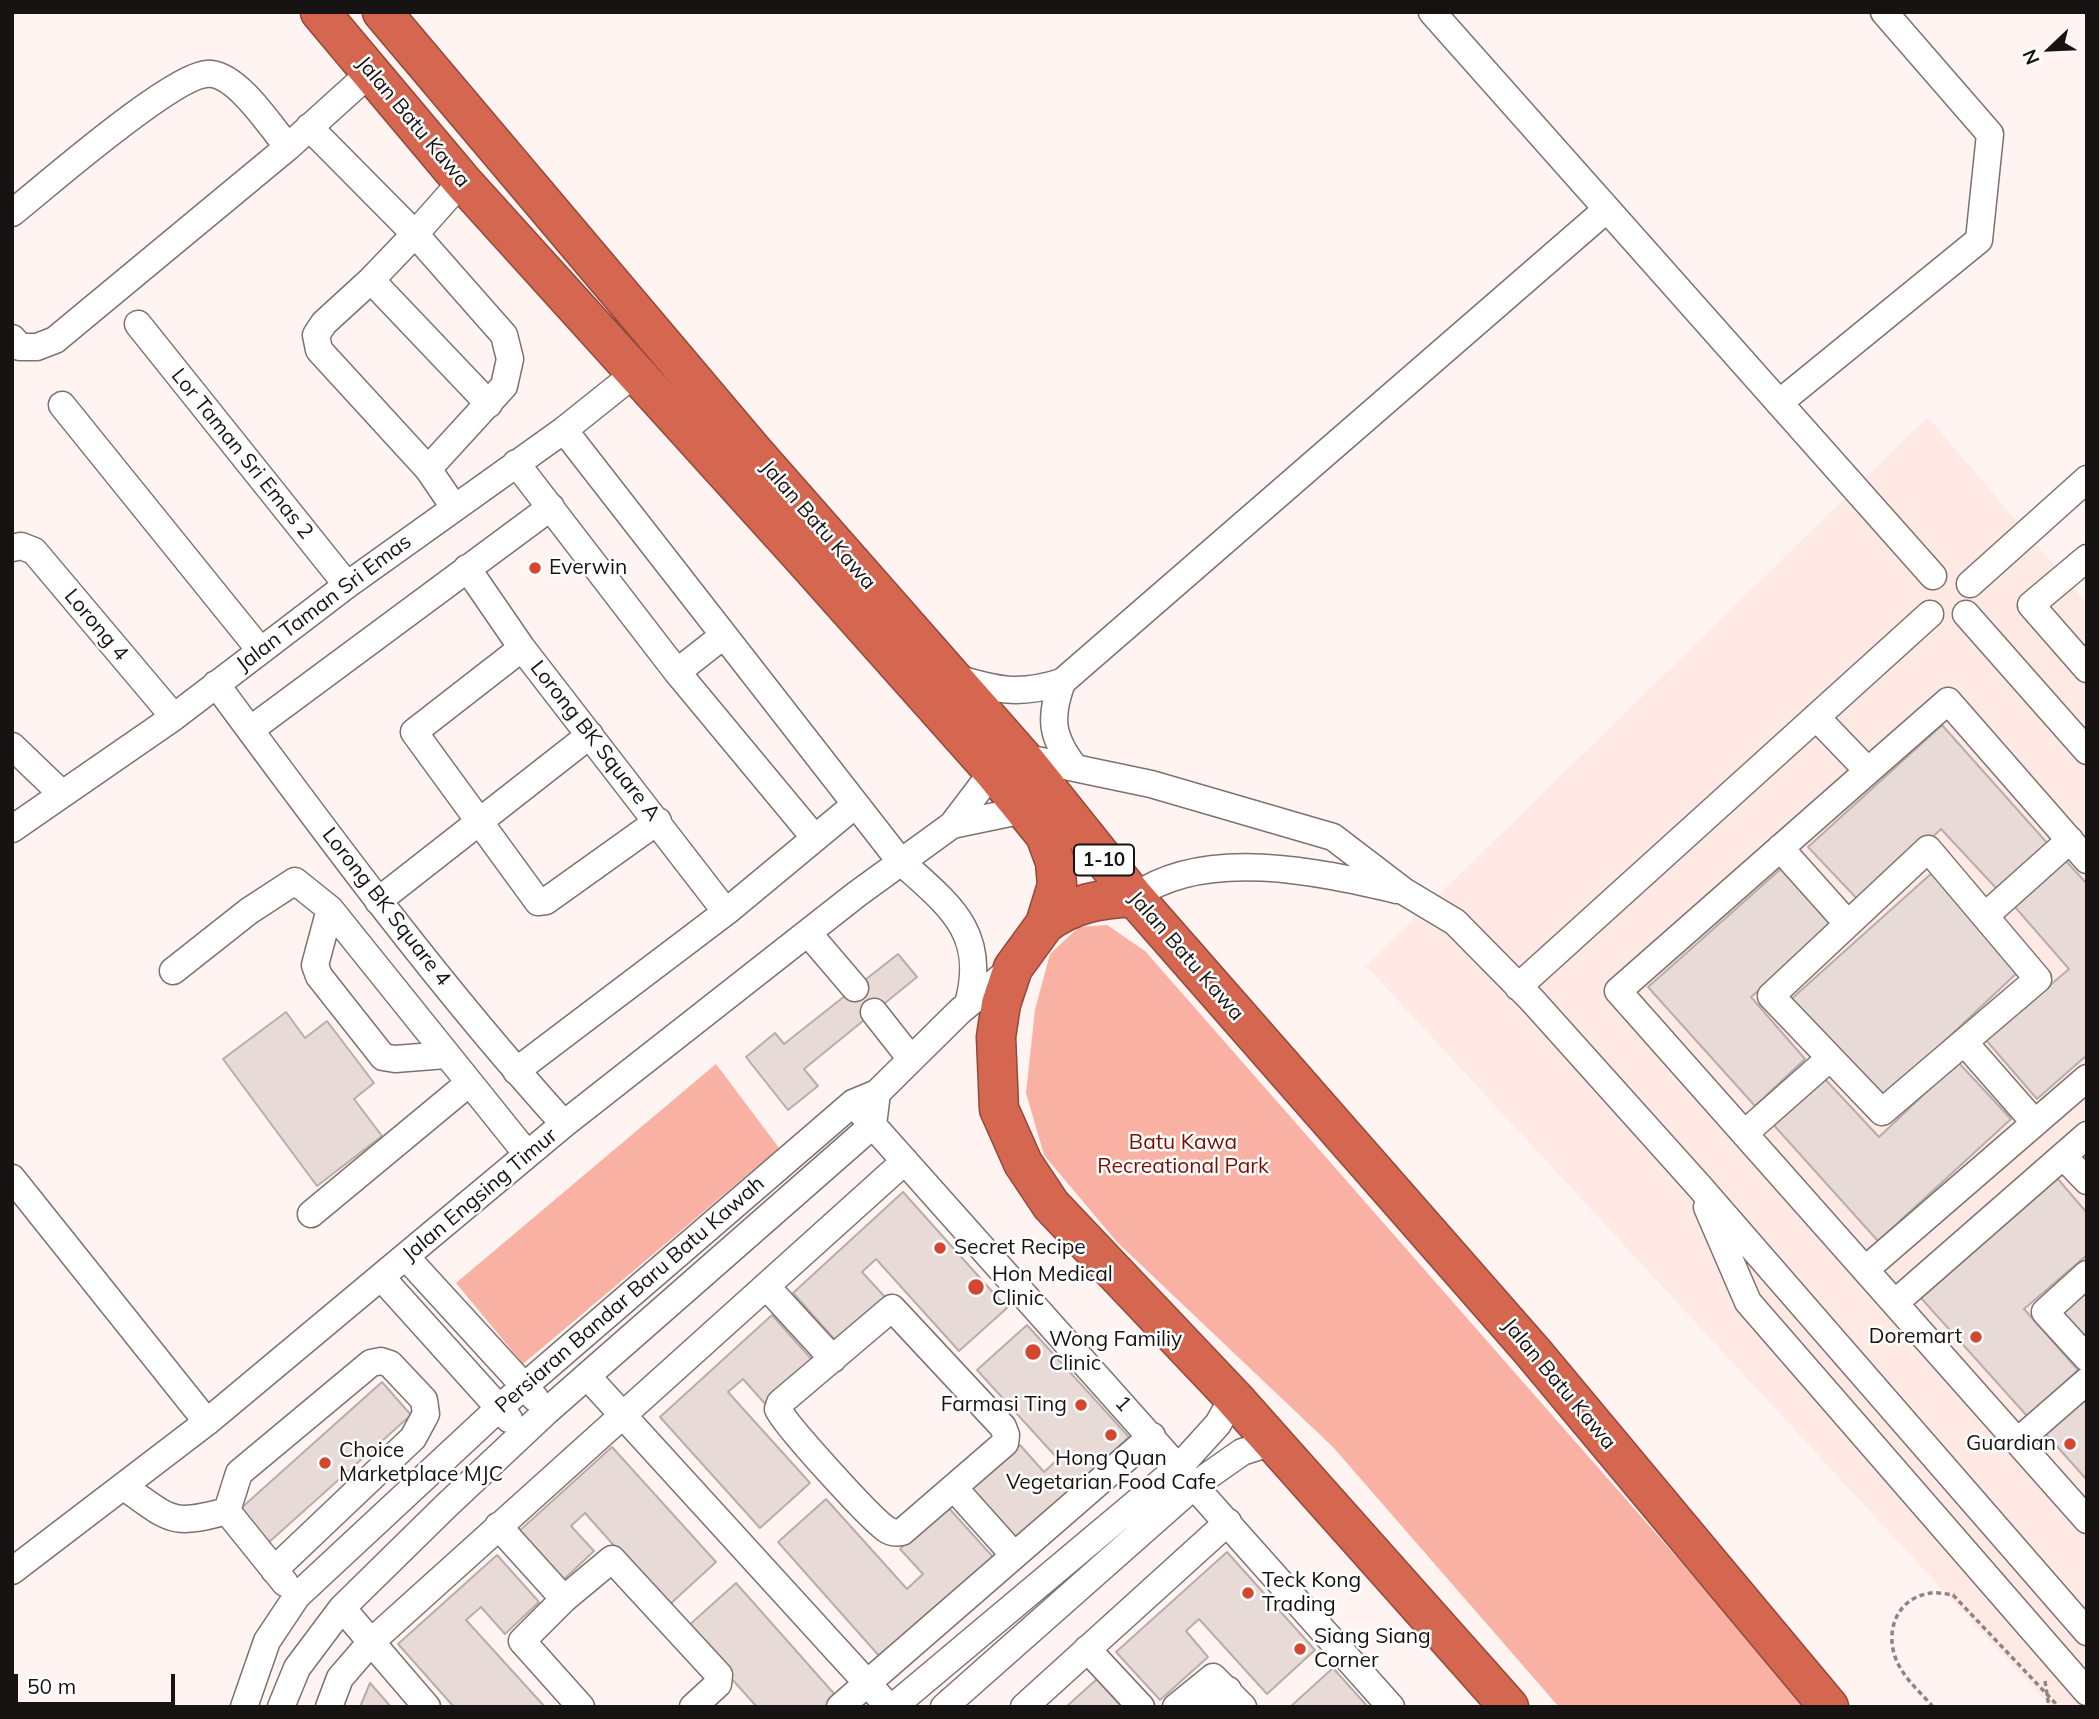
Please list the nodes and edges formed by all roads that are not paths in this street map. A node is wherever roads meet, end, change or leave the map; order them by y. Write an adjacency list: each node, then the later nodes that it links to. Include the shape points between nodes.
1 (320, 12): 5 (highway, Jalan Batu Kawa / 1-10)
2 (382, 12): 38 (highway, Jalan Batu Kawa / 1-10, via 753,451)
3 (1432, 12): 9 (street)
4 (1884, 12): 16 (street, via 1990,134 1979,240)
5 (372, 71): 6 (street); 8 (highway, Jalan Batu Kawa / 1-10)
6 (309, 127): 7 (street); 11 (street)
7 (288, 147): 10 (street, via 228,80 211,74 196,76 164,92); 14 (street, via 55,340 20,347)
8 (462, 181): 11 (street); 15 (highway, Jalan Batu Kawa / 1-10)
9 (1607, 209): 16 (street); 39 (street)
10 (12, 213)
11 (415, 234): 12 (street); 17 (street, via 504,335 510,359 504,386)
12 (371, 280): 17 (street); 21 (street, via 324,323 316,335 319,350)
13 (138, 324): 29 (street, Lor Taman Sri Emas 2)
14 (12, 338)
15 (634, 374): 19 (street, Jalan Taman Sri Emas); 47 (highway, Jalan Batu Kawa / 1-10)
16 (1779, 403): 28 (street)
17 (488, 404): 21 (street)
18 (62, 405): 35 (street)
19 (564, 430): 20 (street, Jalan Taman Sri Emas); 33 (street)
20 (516, 463): 23 (street, Jalan Taman Sri Emas); 24 (street)
21 (428, 469): 23 (street)
22 (2087, 479): 30 (street)
23 (454, 507): 29 (street, Jalan Taman Sri Emas)
24 (551, 507): 27 (street); 37 (street)
25 (12, 548): 41 (street, Lorong 4, via 34,551)
26 (2087, 558): 36 (street, via 2031,605)
27 (467, 568): 34 (street, Lorong BK Square A); 43 (street)
28 (1933, 576): 30 (street, via 1950,572); 31 (street, via 1924,590)
29 (347, 584): 35 (street, Jalan Taman Sri Emas)
30 (1970, 584): 32 (street, via 1973,600)
31 (1930, 614): 32 (street, via 1952,622); 42 (street)
32 (1966, 614): 46 (street)
33 (723, 636): 37 (street); 51 (street)
34 (522, 648): 44 (street, Lorong BK Square A); 54 (street, via 414,732)
35 (260, 650): 40 (street, Jalan Taman Sri Emas)
36 (2087, 669)
37 (677, 672): 57 (street)
38 (951, 677): 39 (street, via 998,691 1032,691); 47 (highway, Jalan Batu Kawa / 1-10)
39 (1062, 682): 48 (street, via 1052,709 1056,736)
40 (216, 684): 41 (street, Jalan Taman Sri Emas); 43 (street, Lorong BK Square 4)
41 (174, 717): 50 (street, Jalan Taman Sri Emas)
42 (1816, 717): 49 (street); 72 (street)
43 (250, 730): 63 (street, Lorong BK Square 4)
44 (590, 735): 53 (street, Lorong BK Square A); 54 (street)
45 (12, 746): 50 (street)
46 (2087, 751)
47 (1007, 764): 48 (street); 52 (highway, Jalan Batu Kawa / 1-10); 55 (street, Jalan Engsing Timur); 62 (highway, Jalan Batu Kawa / 1-10)
48 (1075, 768): 61 (street, via 1151,784 1333,837)
49 (1868, 771): 58 (street); 59 (street, via 1948,701)
50 (61, 793): 56 (street, Jalan Taman Sri Emas)
51 (855, 805): 57 (street); 60 (street)
52 (1024, 810): 55 (street, Jalan Engsing Timur); 67 (highway, Jalan Batu Kawa / 1-10, via 1045,835 1055,862 1057,885)
53 (658, 821): 54 (street, via 542,903); 65 (street, Lorong BK Square A)
54 (479, 824): 63 (street)
55 (952, 825): 60 (street, Jalan Engsing Timur)
56 (12, 829)
57 (814, 837): 65 (street)
58 (1780, 848): 68 (street); 87 (street, via 1618,991)
59 (2078, 850): 66 (street)
60 (900, 861): 69 (street, Jalan Engsing Timur); 74 (street, via 957,915 970,938 975,961)
61 (1405, 892): 62 (street, via 1326,874 1253,866 1184,876); 72 (street, via 1455,922)
62 (1134, 897): 67 (highway, via 1088,902 1064,910); 151 (highway, Jalan Batu Kawa / 1-10, via 1532,1351)
63 (378, 901): 80 (street, Lorong BK Square 4)
64 (330, 909): 71 (street, via 295,881); 77 (street); 77 (street, via 315,965 383,1057)
65 (726, 912): 80 (street)
66 (1985, 916): 68 (street, via 1928,849); 76 (street, via 2038,979)
67 (1045, 924): 70 (highway, Jalan Batu Kawa / 1-10)
68 (1847, 924): 78 (street, via 1771,996)
69 (808, 933): 73 (street); 85 (street, Jalan Engsing Timur)
70 (1013, 968): 74 (street, Persiaran Bandar Baru Batu Kawah); 107 (highway, Jalan Batu Kawa / 1-10, via 1001,1004 995,1065 999,1109 1023,1163 1051,1205)
71 (173, 971)
72 (1518, 987): 94 (street)
73 (855, 988)
74 (968, 1004): 79 (street, Persiaran Bandar Baru Batu Kawah)
75 (874, 1012): 79 (street)
76 (1965, 1042): 78 (street, via 1882,1112); 84 (street)
77 (446, 1055): 82 (street)
78 (1830, 1058): 87 (street)
79 (911, 1059): 83 (street, Persiaran Bandar Baru Batu Kawah)
80 (516, 1071): 85 (street, Lorong BK Square 4)
81 (2087, 1078): 84 (street)
82 (469, 1083): 89 (street); 95 (street)
83 (865, 1098): 86 (street, 1); 106 (street, Persiaran Bandar Baru Batu Kawah)
84 (2035, 1123): 97 (street)
85 (564, 1124): 89 (street, Jalan Engsing Timur)
86 (873, 1125): 91 (street, 1); 104 (street, Persiaran Bandar Baru Batu Kawah)
87 (1745, 1133): 97 (street)
88 (2087, 1135): 90 (street)
89 (527, 1154): 96 (street, Jalan Engsing Timur)
90 (2063, 1156): 93 (street); 101 (street)
91 (905, 1161): 100 (street); 113 (street, 1)
92 (12, 1178): 111 (street)
93 (2087, 1181)
94 (1699, 1186): 131 (street); 135 (street, via 1748,1302)
95 (311, 1214)
96 (406, 1257): 99 (street, Jalan Engsing Timur); 106 (street)
97 (1866, 1269): 101 (street)
98 (2087, 1274): 102 (street, via 2045,1311)
99 (381, 1277): 108 (street); 111 (street, Jalan Engsing Timur)
100 (765, 1286): 103 (street); 110 (street)
101 (1896, 1301): 115 (street)
102 (2087, 1358)
103 (833, 1359): 120 (street, via 778,1409 851,1493 895,1533); 120 (street, via 886,1311 897,1311 1006,1435 1005,1443)
104 (587, 1376): 109 (street, Persiaran Bandar Baru Batu Kawah); 110 (street)
105 (2087, 1381): 115 (street)
106 (524, 1386): 108 (street, Persiaran Bandar Baru Batu Kawah); 109 (street)
107 (1233, 1397): 116 (highway, Jalan Batu Kawa / 1-10); 118 (street)
108 (498, 1409): 112 (street); 117 (street, Persiaran Bandar Baru Batu Kawah)
109 (547, 1411): 112 (street, Persiaran Bandar Baru Batu Kawah)
110 (623, 1413): 124 (street); 134 (street)
111 (207, 1422): 119 (street, Jalan Engsing Timur)
112 (523, 1433): 130 (street, Persiaran Bandar Baru Batu Kawah)
113 (1152, 1437): 118 (street, 1); 125 (street)
114 (413, 1438): 117 (street); 121 (street, via 426,1414 425,1400 390,1364 371,1363 239,1474); 126 (street)
115 (2018, 1441): 122 (street)
116 (1273, 1442): 118 (street); 150 (highway, Jalan Batu Kawa / 1-10)
117 (437, 1466): 128 (street, Persiaran Bandar Baru Batu Kawah)
118 (1187, 1476): 123 (street, 1); 144 (street); 145 (street)
119 (124, 1487): 121 (street, via 168,1517 183,1521); 127 (street, Jalan Engsing Timur)
120 (955, 1489): 125 (street)
121 (227, 1511): 126 (street)
122 (2087, 1520)
123 (1228, 1522): 133 (street); 149 (street, 1)
124 (498, 1525): 129 (street); 132 (street)
125 (1014, 1555): 134 (street)
126 (274, 1570): 128 (street)
127 (12, 1571)
128 (297, 1596): 137 (street, Persiaran Bandar Baru Batu Kawah, via 267,1642)
129 (564, 1599): 141 (street, via 522,1641); 142 (street, via 608,1561 616,1560 719,1675 718,1684)
130 (342, 1608): 132 (street); 138 (street, Persiaran Bandar Baru Batu Kawah, via 296,1668)
131 (2087, 1632)
132 (371, 1642): 139 (street, via 340,1678); 140 (street)
133 (1087, 1650): 146 (street); 147 (street)
134 (868, 1682): 143 (street); 144 (street)
135 (2087, 1692)
136 (1227, 1701): 148 (street, via 1213,1677)
137 (244, 1707)
138 (281, 1707)
139 (329, 1707)
140 (428, 1707)
141 (581, 1707)
142 (693, 1707)
143 (840, 1707)
144 (891, 1707)
145 (944, 1707)
146 (1024, 1707)
147 (1141, 1707)
148 (1176, 1707)
149 (1391, 1707)
150 (1509, 1707)
151 (1829, 1707)

